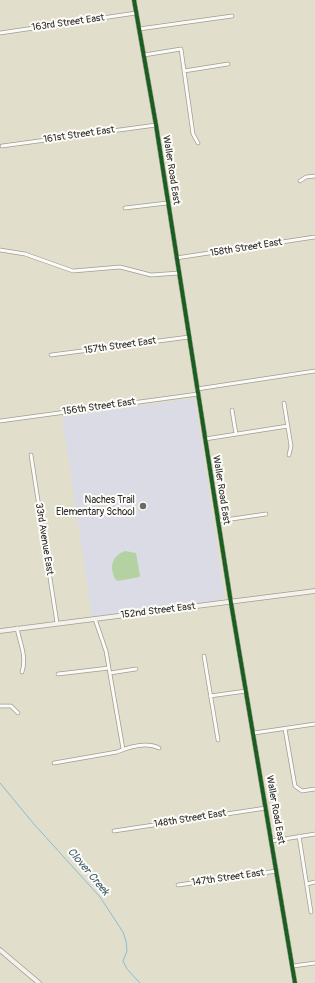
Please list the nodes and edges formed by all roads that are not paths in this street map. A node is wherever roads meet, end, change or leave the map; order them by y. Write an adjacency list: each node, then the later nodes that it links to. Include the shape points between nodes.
1 (134, 0): 2 (street, Waller Road East)
2 (136, 13): 4 (street, Waller Road East); 5 (street, 163rd Street East)
3 (232, 16): 4 (street)
4 (139, 29): 6 (street, Waller Road East)
5 (0, 33)
6 (144, 54): 8 (street, via 181,49); 9 (street, Waller Road East)
7 (228, 64): 8 (street)
8 (184, 71): 10 (street, via 193,134)
9 (156, 125): 11 (street, 161st Street East); 14 (street, Waller Road East)
10 (198, 143)
11 (2, 146)
12 (315, 176): 13 (street)
13 (300, 181)
14 (167, 203): 15 (street); 18 (street, Waller Road East)
15 (125, 208)
16 (315, 237): 18 (street, 158th Street East)
17 (0, 250): 19 (street, via 26,254 73,271 120,267 151,275)
18 (176, 258): 19 (street, Waller Road East)
19 (179, 273): 20 (street, Waller Road East)
20 (189, 337): 21 (street, 157th Street East); 23 (street, Waller Road East)
21 (51, 355)
22 (315, 371): 23 (street)
23 (197, 389): 24 (street, Waller Road East)
24 (198, 394): 27 (street, 156th Street East); 30 (street, Waller Road East)
25 (284, 403): 28 (street)
26 (232, 410): 29 (street)
27 (0, 421)
28 (288, 426): 29 (street); 32 (street, via 291,446)
29 (236, 434): 30 (street)
30 (205, 439): 34 (street, Waller Road East)
31 (31, 455): 38 (street, 33rd Avenue East)
32 (289, 455)
33 (266, 514): 34 (street)
34 (218, 521): 36 (street, Waller Road East)
35 (315, 591): 36 (main road, 152nd Street East)
36 (231, 603): 37 (main road, 152nd Street East); 47 (street, Waller Road East)
37 (95, 619): 38 (main road, 152nd Street East); 42 (street, via 103,639)
38 (57, 624): 39 (main road, 152nd Street East)
39 (17, 628): 40 (main road, 152nd Street East); 44 (street, via 22,642)
40 (0, 631)
41 (204, 656): 48 (street)
42 (109, 668): 45 (street); 46 (street)
43 (136, 669): 45 (street)
44 (22, 672)
45 (110, 673): 56 (street)
46 (58, 674)
47 (246, 690): 48 (street); 53 (street, Waller Road East)
48 (210, 696): 54 (street)
49 (0, 706): 50 (street, via 11,706)
50 (18, 713)
51 (315, 724): 52 (street)
52 (285, 729): 53 (street); 58 (street, via 294,783 305,791)
53 (254, 733): 59 (street, Waller Road East)
54 (218, 740)
55 (159, 748): 56 (street, via 150,745)
56 (123, 749): 57 (street)
57 (54, 763)
58 (315, 789)
59 (266, 808): 60 (street, 148th Street East); 63 (street, Waller Road East)
60 (114, 831)
61 (315, 834): 62 (street)
62 (299, 836): 63 (street); 66 (street)
63 (272, 841): 64 (street, Waller Road East)
64 (277, 871): 67 (street, 147th Street East); 71 (street, Waller Road East)
65 (315, 882): 66 (street)
66 (306, 884): 68 (street)
67 (178, 885)
68 (311, 912)
69 (0, 950): 72 (main road)
70 (315, 963): 71 (street)
71 (293, 966): 73 (street, Waller Road East)
72 (39, 983)
73 (295, 983)

